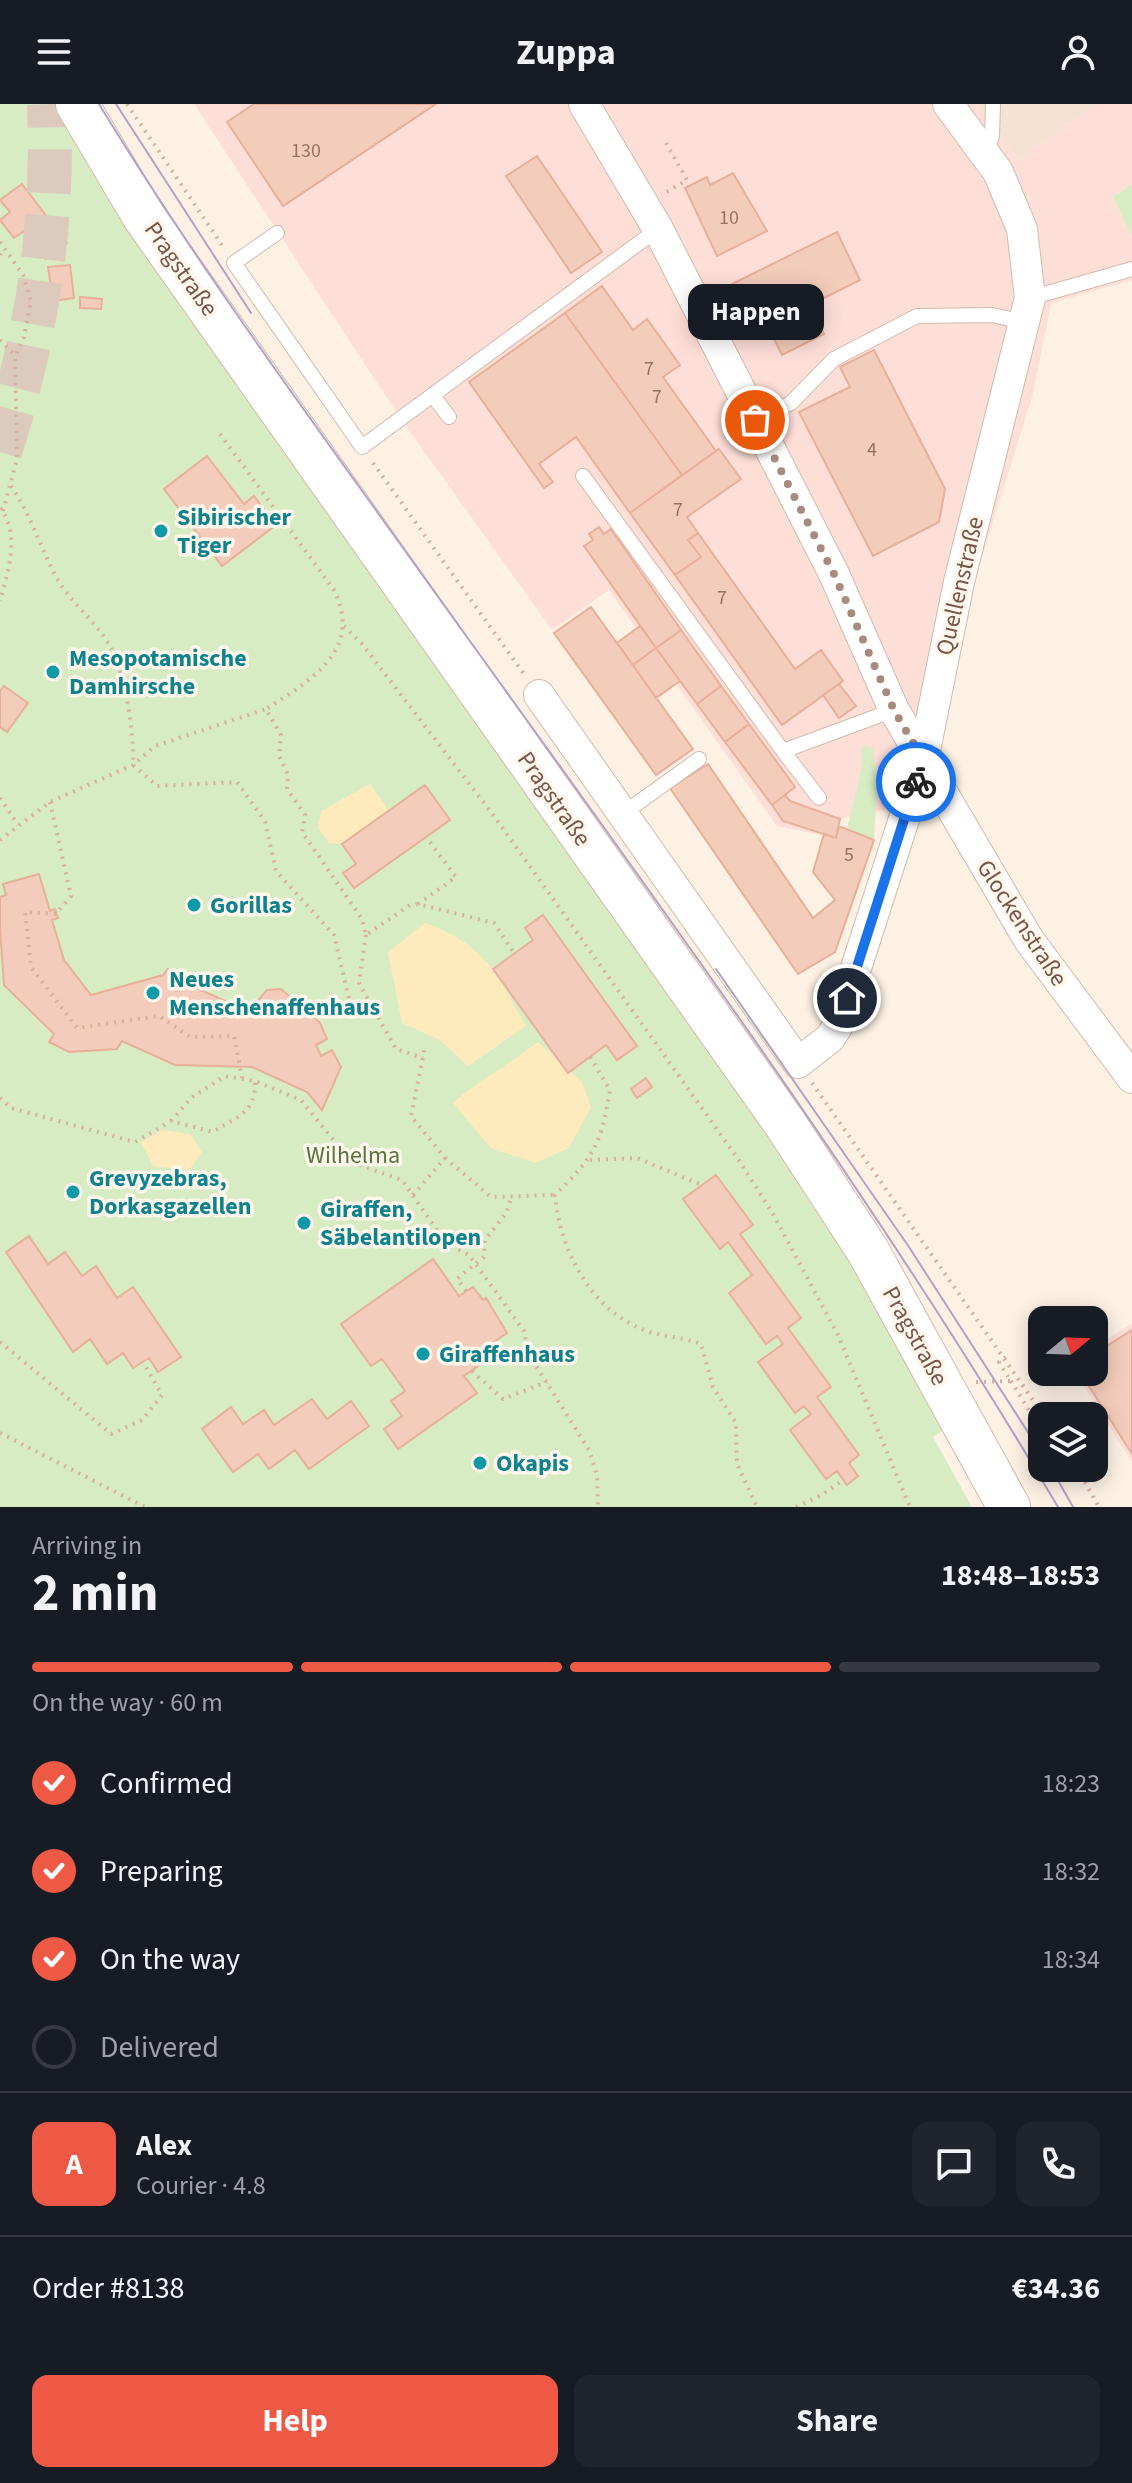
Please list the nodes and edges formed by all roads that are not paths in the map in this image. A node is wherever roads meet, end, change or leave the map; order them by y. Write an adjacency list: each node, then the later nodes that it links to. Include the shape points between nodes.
1 (77, 104): 22 (main road, Pragstraße, via 144,217 786,1125 868,1251)
2 (584, 104): 6 (street, Glockenstraße)
3 (948, 104): 5 (street, Quellenstraße)
4 (993, 104): 5 (lane)
5 (987, 152): 9 (street, Quellenstraße, via 1022,229)
6 (658, 229): 10 (lane); 12 (street, Glockenstraße)
7 (277, 233): 10 (lane, via 234,263 362,447)
8 (1132, 269): 9 (lane)
9 (1027, 310): 12 (lane, via 917,316 834,359 791,403); 18 (street, Quellenstraße, via 959,582)
10 (433, 396): 11 (lane)
11 (449, 417)
12 (755, 420): 15 (street, Glockenstraße, via 834,574)
13 (583, 476): 16 (lane)
14 (539, 695): 20 (street)
15 (894, 710): 16 (lane); 18 (street, Glockenstraße)
16 (783, 751): 19 (lane)
17 (699, 759): 20 (lane)
18 (923, 760): 20 (street, Quellenstraße, via 837,1027 798,1063); 21 (street, Glockenstraße, via 1029,940)
19 (819, 798)
20 (620, 815)
21 (1132, 1078)
22 (1009, 1507)

